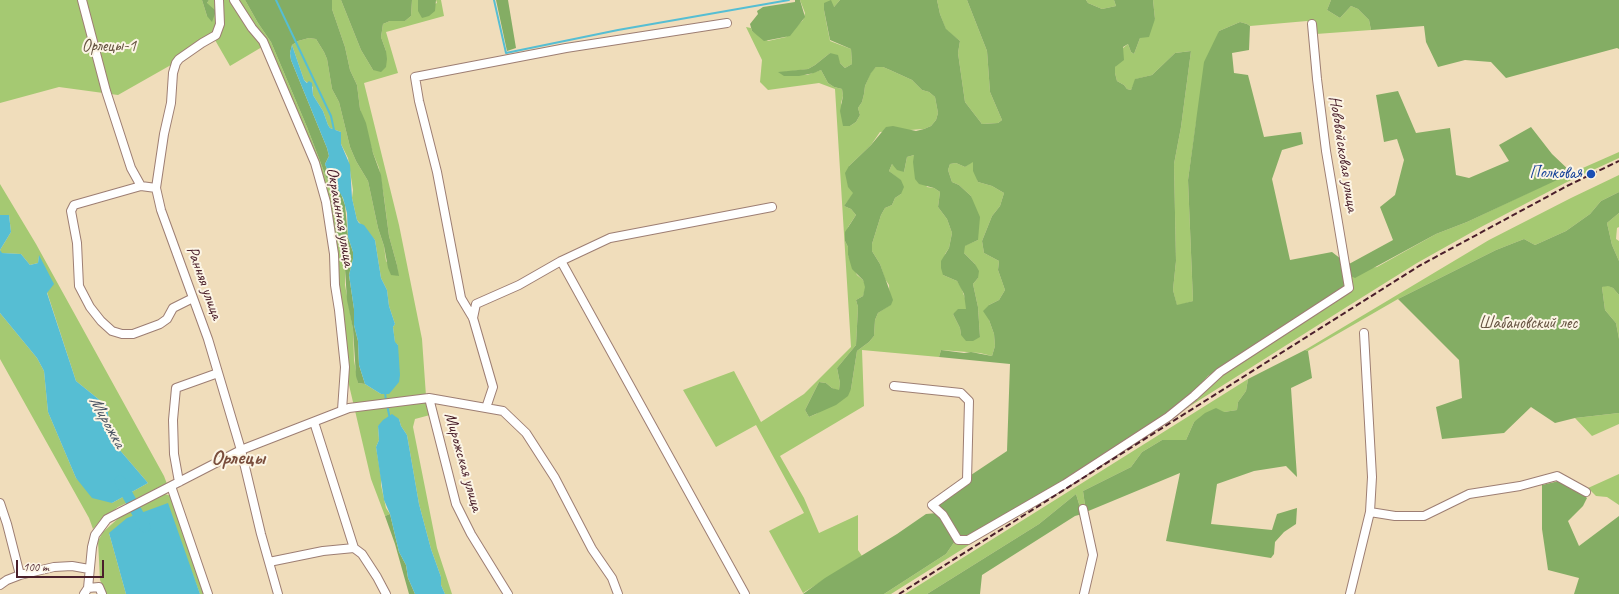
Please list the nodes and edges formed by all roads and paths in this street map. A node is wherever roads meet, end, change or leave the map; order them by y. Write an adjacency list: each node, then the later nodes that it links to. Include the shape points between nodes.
1 (82, 0): 6 (street, via 106,91 131,168)
2 (219, 0): 7 (street, Ранняя улица, via 220,24 216,35 176,63)
3 (234, 0): 17 (street, Окраинная улица, via 263,41 315,163 326,202 345,367)
4 (727, 23): 11 (street, via 566,48 415,77 437,172 461,298)
5 (1312, 24): 14 (street, Нововойсковая улица, via 1326,151 1349,288 1220,372 1168,416 1065,484 968,540 958,540 943,515 932,506 967,480 969,401 961,394)
6 (141, 186): 7 (street); 10 (street, via 74,205 71,211 77,243 79,286 101,321 112,331 122,334 133,334 160,324 167,319 173,308)
7 (156, 188): 10 (street, Ранняя улица, via 161,210)
8 (772, 207): 9 (street, via 610,238)
9 (561, 262): 11 (street, via 519,285 476,304); 38 (street)
10 (193, 298): 13 (street, Ранняя улица)
11 (473, 318): 16 (street, via 493,387)
12 (1364, 333): 25 (street, via 1372,477)
13 (218, 373): 19 (street, Ранняя улица); 20 (street, via 176,388 173,420 174,454)
14 (894, 386)
15 (428, 398): 16 (street); 17 (street); 36 (street, Мирожская улица, via 456,504 471,534)
16 (486, 408): 37 (street, via 503,411 526,434 555,478 592,549 612,578)
17 (342, 410): 18 (street)
18 (314, 422): 19 (street); 26 (street)
19 (241, 450): 20 (street); 27 (street, Ранняя улица)
20 (179, 482): 21 (street)
21 (167, 487): 28 (street, via 106,518 95,535); 33 (street)
22 (1586, 492): 25 (street, via 1558,476 1520,486 1469,494 1424,516 1395,516)
23 (0, 503): 29 (street)
24 (1084, 509): 39 (street, via 1093,555)
25 (1370, 512): 40 (street)
26 (354, 548): 27 (street, via 323,551); 35 (street, via 362,554)
27 (269, 562): 34 (street, Ранняя улица)
28 (89, 569): 29 (street, via 72,566 54,567); 31 (street)
29 (20, 575): 30 (street)
30 (0, 585)
31 (86, 591): 32 (street, via 99,587)
32 (102, 594)
33 (208, 594)
34 (278, 594)
35 (386, 594)
36 (508, 594)
37 (618, 594)
38 (745, 594)
39 (1084, 594)
40 (1350, 594)

